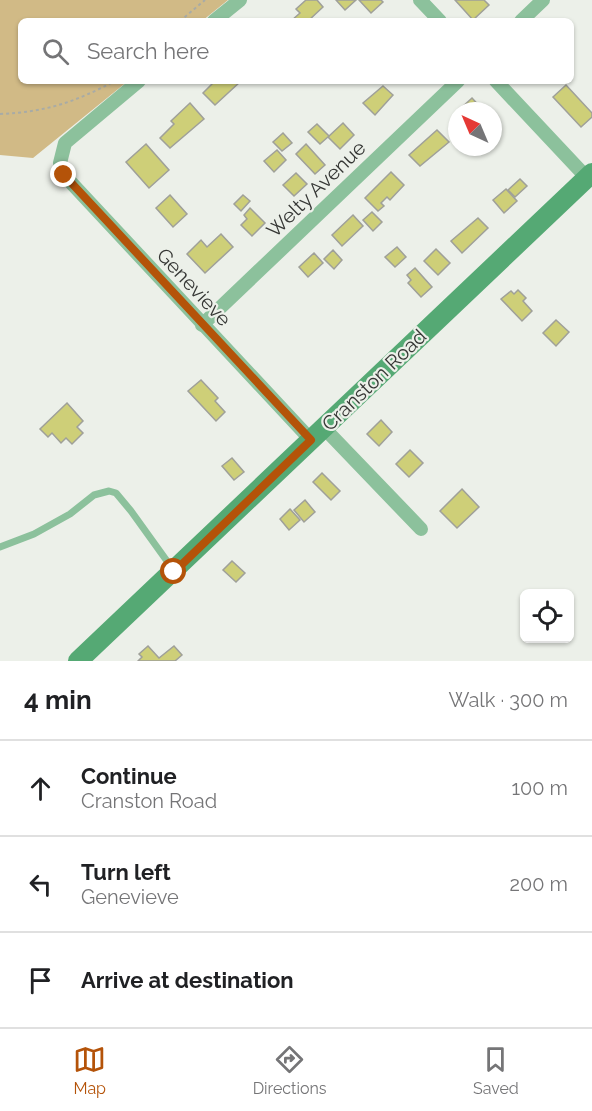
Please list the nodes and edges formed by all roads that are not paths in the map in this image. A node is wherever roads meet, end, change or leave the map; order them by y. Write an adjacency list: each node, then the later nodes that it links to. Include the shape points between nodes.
1 (240, 0): 4 (street)
2 (420, 0): 5 (street)
3 (543, 0): 6 (street)
4 (218, 18)
5 (437, 18)
6 (524, 18)
7 (135, 84): 11 (street, Genevieve, via 65,143 60,163 64,175)
8 (455, 84): 11 (street, Welty Avenue)
9 (499, 84): 10 (street)
10 (590, 176): 12 (street, Cranston Road)
11 (202, 325): 12 (street, Genevieve)
12 (318, 434): 13 (street, Genevieve); 15 (street, Cranston Road)
13 (421, 529)
14 (0, 547): 15 (lane, via 34,534 94,495 109,491 116,493 131,511)
15 (174, 572): 16 (street, Cranston Road)
16 (78, 661)

